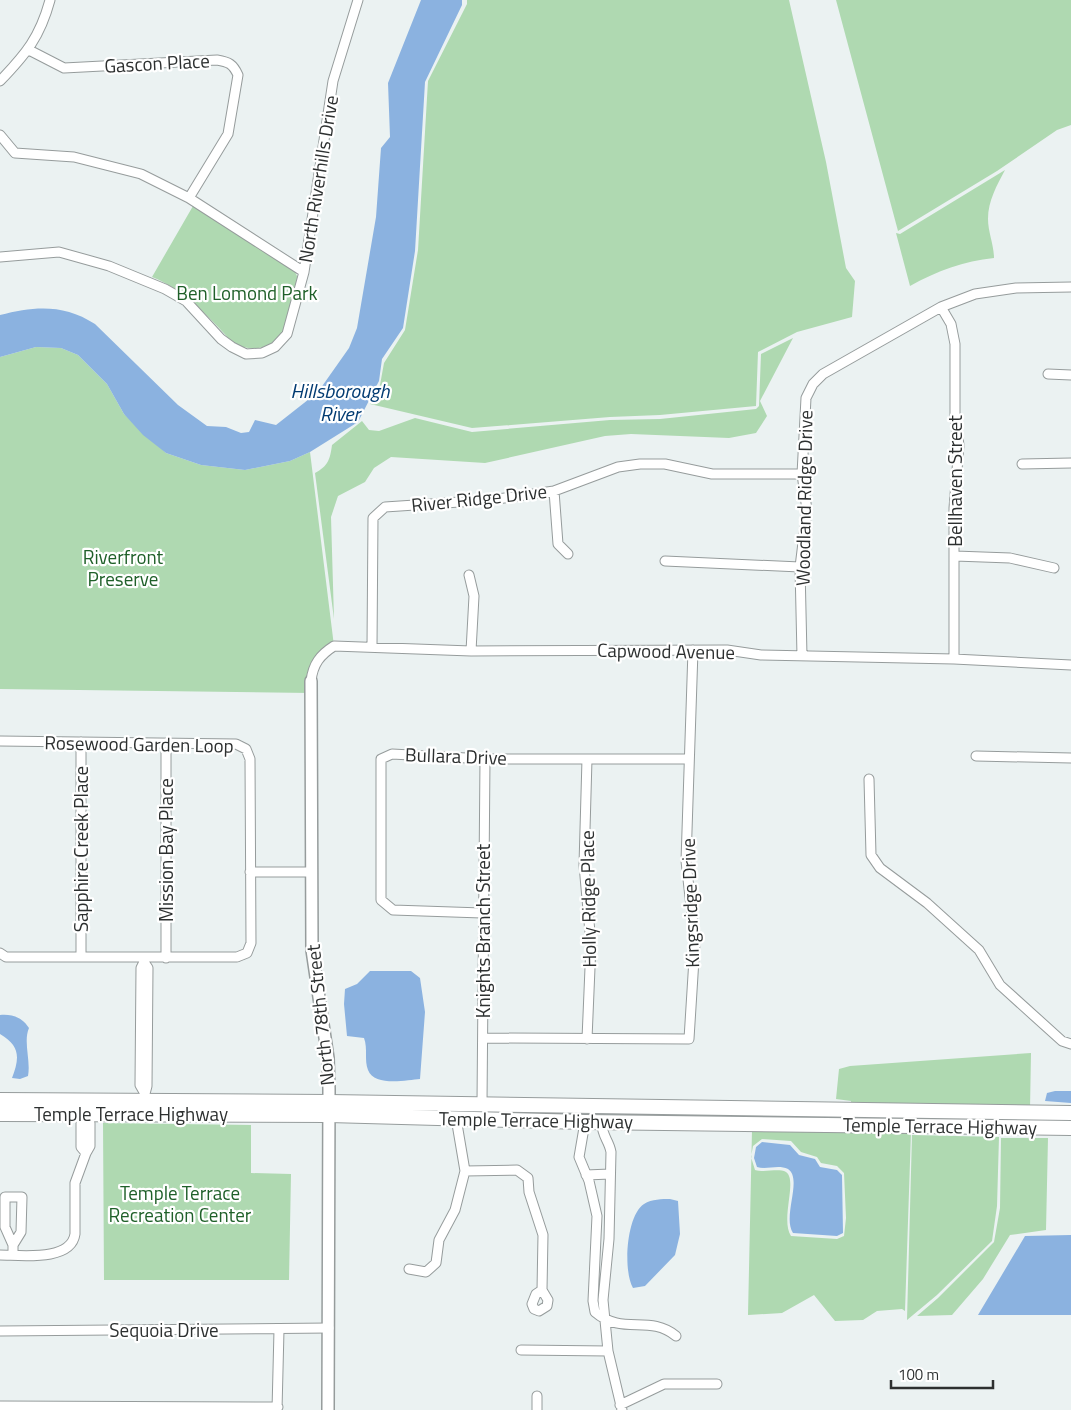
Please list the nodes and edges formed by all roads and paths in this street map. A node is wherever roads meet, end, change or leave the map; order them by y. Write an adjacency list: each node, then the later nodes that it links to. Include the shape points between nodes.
1 (50, 0): 3 (street)
2 (358, 0): 8 (street, North Riverhills Drive, via 333,81)
3 (29, 50): 4 (street); 6 (street, Gascon Place, via 64,68 217,60 235,67 238,75 228,134)
4 (0, 81)
5 (0, 135): 6 (street, via 15,153 74,157 131,171)
6 (189, 198): 8 (street)
7 (0, 257): 8 (street, North Riverhills Drive, via 59,252 110,266 186,301 221,339 246,354 262,353 275,347 287,334)
8 (304, 272)
9 (1071, 287): 10 (street, Woodland Ridge Drive, via 1000,290 975,294)
10 (941, 307): 15 (street, Woodland Ridge Drive, via 823,374 813,384 806,398); 18 (street, Bellhaven Street, via 951,324 955,344 955,418 959,445 954,508)
11 (1048, 374): 12 (street)
12 (1071, 375)
13 (1071, 463): 14 (street)
14 (1022, 464)
15 (802, 474): 16 (street, River Ridge Drive, via 712,474 665,464 640,464 618,467); 20 (street, Woodland Ridge Drive, via 807,510)
16 (554, 491): 17 (street, via 558,544); 23 (street, River Ridge Drive, via 490,500 385,507 373,518)
17 (568, 554)
18 (955, 556): 21 (street, via 1010,558); 27 (street, Bellhaven Street)
19 (665, 561): 20 (street)
20 (800, 567): 26 (street, Woodland Ridge Drive)
21 (1054, 568)
22 (469, 575): 25 (street, via 474,596)
23 (372, 646): 25 (street, Capwood Avenue); 29 (street, Capwood Avenue, via 334,646 322,654 312,669)
24 (692, 650): 25 (street, Capwood Avenue); 26 (street, Capwood Avenue); 36 (street, Kingsridge Drive)
25 (471, 651)
26 (802, 656): 27 (street, Capwood Avenue)
27 (954, 659): 28 (street, Capwood Avenue)
28 (1071, 665)
29 (311, 681): 40 (street, North 78th Street)
30 (0, 741): 31 (street, Rosewood Garden Loop)
31 (81, 742): 32 (street, Rosewood Garden Loop); 43 (street, Sapphire Creek Place)
32 (166, 743): 39 (street, Rosewood Garden Loop, via 236,744 246,749 250,759); 44 (street, Mission Bay Place)
33 (976, 756): 34 (street)
34 (1071, 758)
35 (485, 759): 37 (street, Bullara Drive); 41 (street, Knights Branch Street); 41 (street, Bullara Drive, via 392,754 381,759 381,900 394,910)
36 (689, 759): 37 (street, Bullara Drive); 47 (street, Kingsridge Drive, via 686,860 695,943 689,1039)
37 (587, 760): 47 (street, Holly Ridge Place, via 584,865 591,944)
38 (869, 779): 48 (street, via 871,855 880,868 927,903 979,950 1000,985 1062,1040)
39 (250, 872): 40 (street); 44 (street, Rosewood Garden Loop, via 251,943 246,952 242,956)
40 (312, 872): 52 (street, North 78th Street, via 312,950 328,1058)
41 (482, 913): 46 (street, Knights Branch Street)
42 (0, 954): 43 (street, via 6,957)
43 (81, 957): 45 (street)
44 (166, 958): 45 (street)
45 (144, 960): 49 (street, via 148,968 144,1013 147,1086)
46 (483, 1038): 47 (street, Kingsridge Drive); 51 (street, Knights Branch Street)
47 (586, 1039)
48 (1071, 1044)
49 (144, 1096): 50 (main road, Temple Terrace Highway); 52 (main road, Temple Terrace Highway); 57 (main road, via 134,1108 88,1109)
50 (0, 1100)
51 (482, 1104): 52 (main road, Temple Terrace Highway); 53 (main road, Temple Terrace Highway); 60 (main road)
52 (329, 1108): 57 (main road, Temple Terrace Highway); 59 (main road, Temple Terrace Highway); 74 (street, North 78th Street)
53 (664, 1108): 58 (main road, Temple Terrace Highway); 61 (main road, via 640,1114 591,1115)
54 (1033, 1113): 56 (main road, Temple Terrace Highway); 58 (main road, Temple Terrace Highway); 63 (main road)
55 (0, 1114): 57 (main road, Temple Terrace Highway)
56 (1071, 1114)
57 (85, 1117): 70 (street, via 90,1123 90,1146 75,1183 75,1234 72,1242 56,1253)
58 (794, 1117): 62 (main road, Temple Terrace Highway); 63 (main road, Temple Terrace Highway)
59 (456, 1118): 60 (main road, Temple Terrace Highway); 65 (street)
60 (482, 1118): 61 (main road, Temple Terrace Highway)
61 (584, 1122): 62 (main road, Temple Terrace Highway); 67 (street, via 579,1157)
62 (602, 1122): 66 (street, via 602,1134 611,1152)
63 (1033, 1128): 64 (main road, Temple Terrace Highway)
64 (1071, 1128)
65 (465, 1171): 71 (street, via 455,1210 439,1240 436,1263 426,1272); 72 (street, via 517,1170 528,1178 529,1192 543,1235)
66 (610, 1174): 67 (street); 73 (street)
67 (586, 1175): 73 (street, via 594,1197 596,1216 592,1301)
68 (13, 1245): 68 (street, via 21,1232 22,1197 5,1197 5,1227); 70 (street)
69 (0, 1254): 70 (street)
70 (13, 1255)
71 (409, 1269)
72 (542, 1290)
73 (604, 1320): 77 (street, via 615,1324 655,1325); 79 (street)
74 (329, 1328): 75 (street, Sequoia Drive); 85 (street, North 78th Street)
75 (280, 1330): 76 (street, Sequoia Drive); 83 (street)
76 (0, 1331)
77 (676, 1336)
78 (521, 1350): 79 (street)
79 (608, 1351): 84 (street)
80 (717, 1384): 84 (street, via 664,1384)
81 (537, 1396): 86 (street)
82 (0, 1406): 83 (street)
83 (277, 1408)
84 (621, 1408)
85 (328, 1410)
86 (537, 1410)

